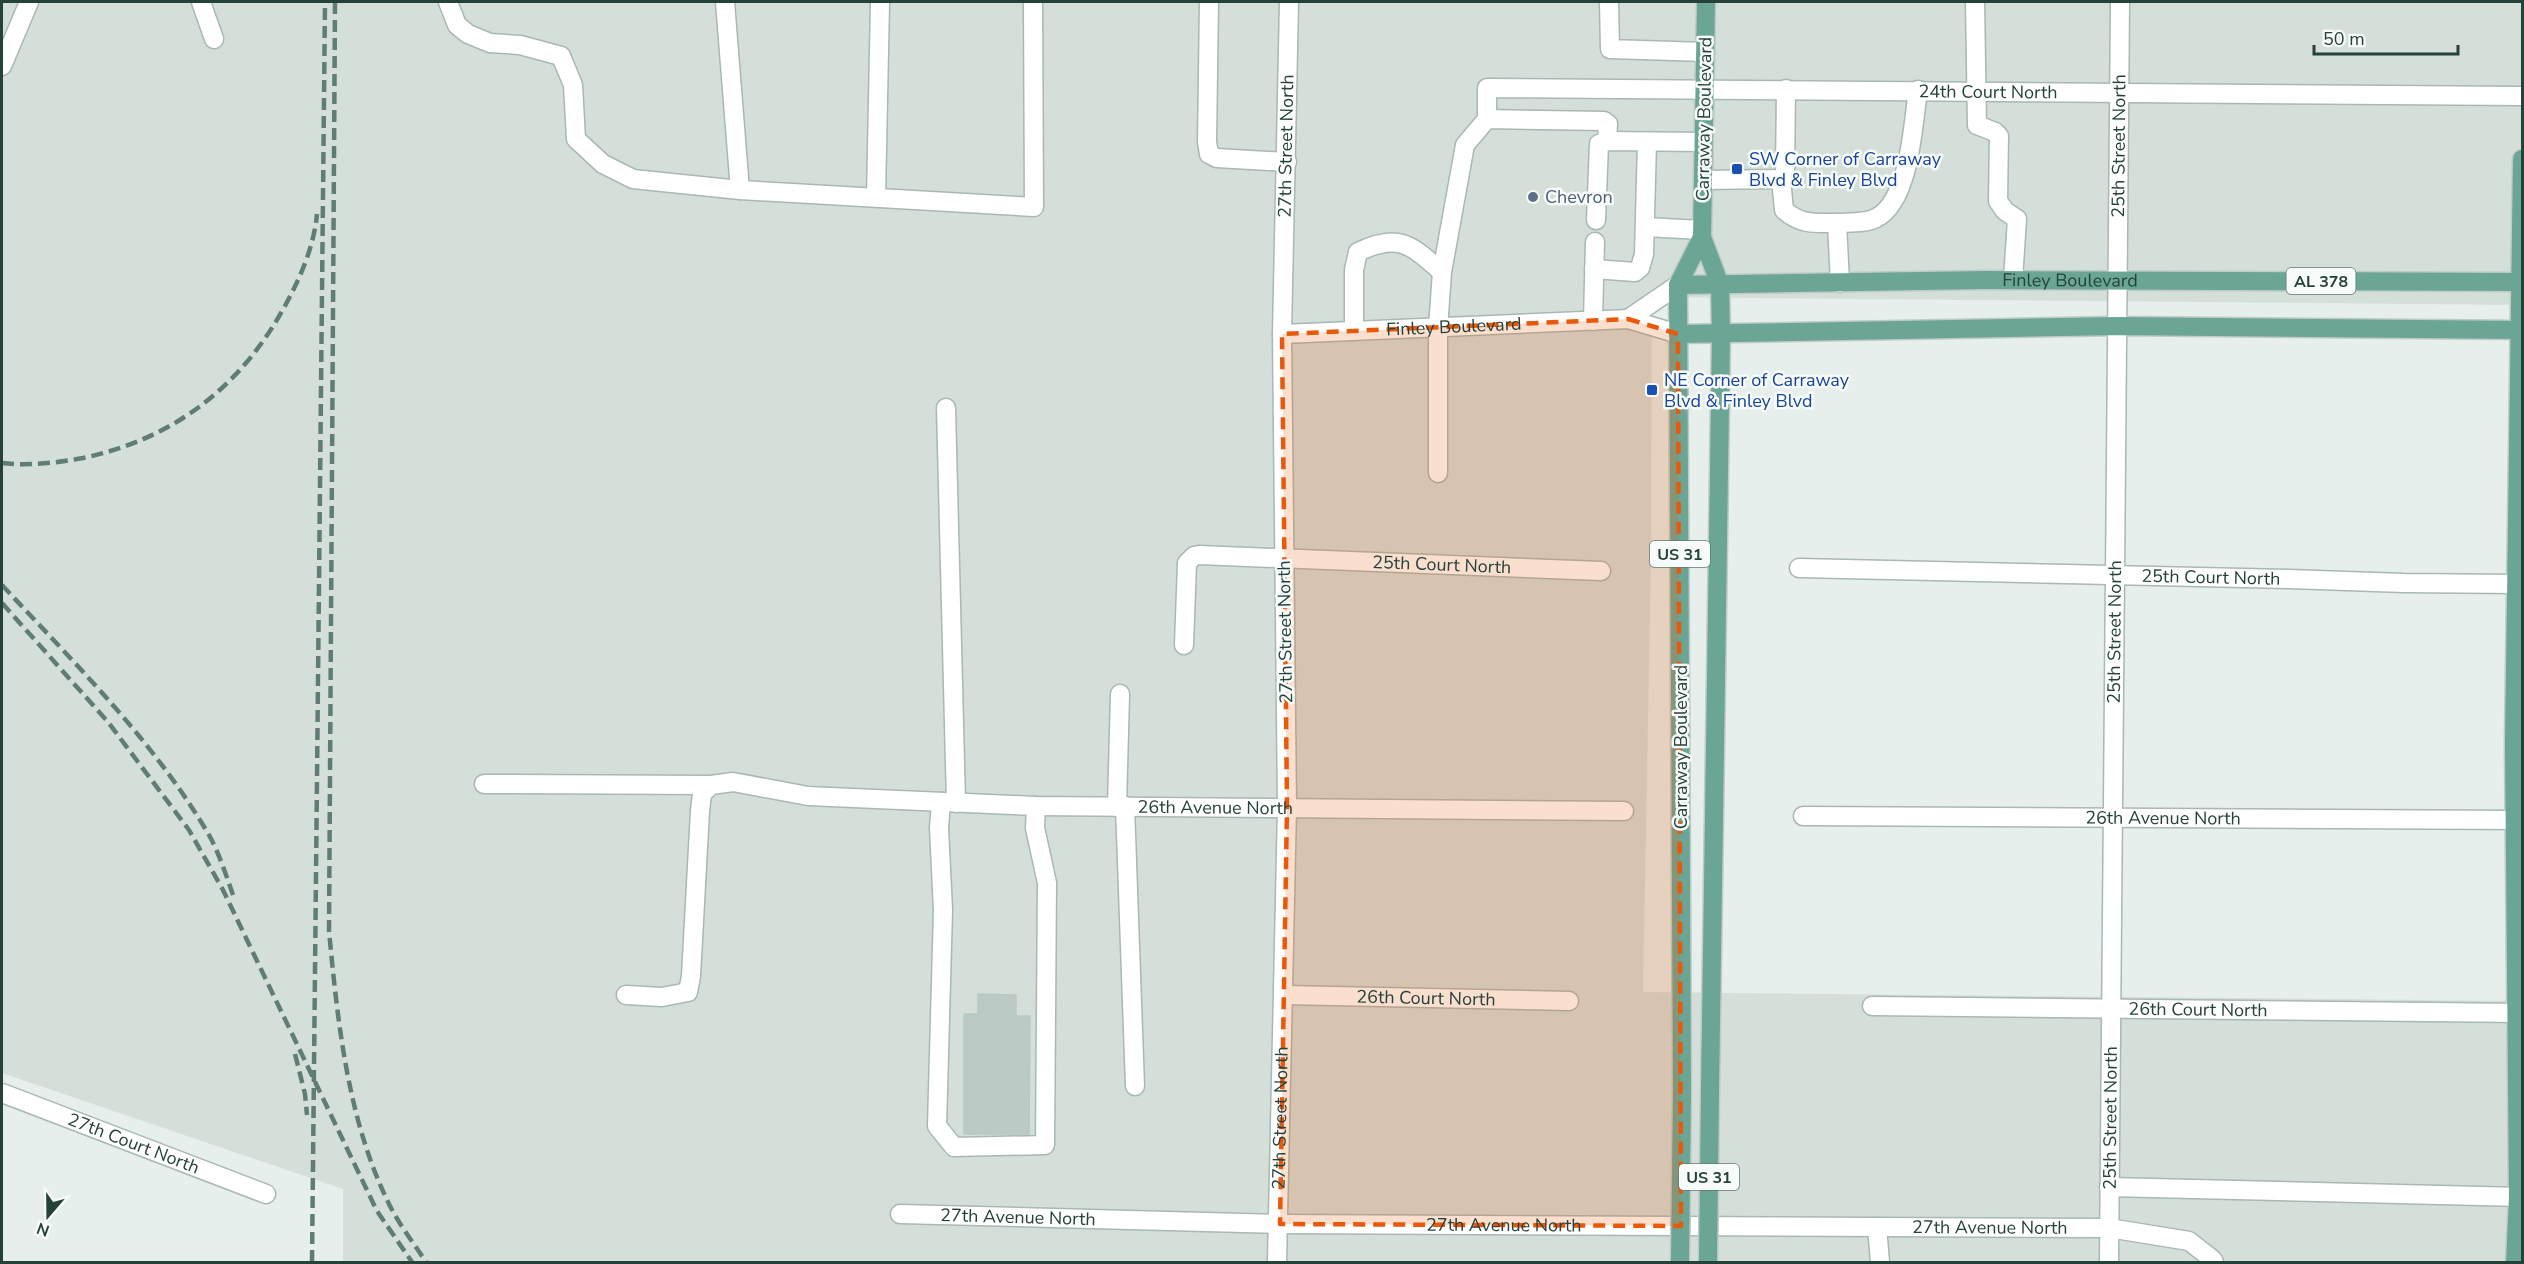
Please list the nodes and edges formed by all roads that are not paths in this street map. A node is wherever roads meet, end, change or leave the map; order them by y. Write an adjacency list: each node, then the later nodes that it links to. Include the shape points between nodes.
1 (29, 2): 15 (street)
2 (201, 2): 13 (street)
3 (448, 2): 30 (street, via 457,25 468,34 490,43 520,45 561,56 573,85 576,139 603,164 633,179)
4 (725, 2): 30 (street)
5 (880, 2): 31 (street)
6 (1033, 2): 31 (street, via 1034,207)
7 (1209, 2): 27 (street, via 1209,154 1217,158)
8 (1289, 2): 27 (street, 27th Street North)
9 (1608, 2): 14 (street, via 1610,49)
10 (1706, 2): 14 (main road, Carraway Boulevard / US 31)
11 (1975, 2): 19 (street)
12 (2120, 2): 20 (street, 25th Street North)
13 (214, 39)
14 (1705, 52): 16 (main road, Carraway Boulevard / US 31)
15 (2, 66)
16 (1704, 88): 17 (street, 24th Court North); 22 (street, 24th Court North, via 1487,88); 25 (main road, Carraway Boulevard / US 31)
17 (1786, 89): 18 (street, 24th Court North); 28 (street, via 1787,166)
18 (1918, 90): 19 (street, 24th Court North); 33 (street, via 1904,174 1893,202 1875,219)
19 (1976, 91): 20 (street, 24th Court North); 39 (street, via 1977,125 1999,136 1998,201 2017,219)
20 (2120, 92): 21 (street, 24th Court North); 40 (street, 25th Street North)
21 (2523, 96)
22 (1487, 119): 23 (street, via 1604,121 1608,124); 38 (street, via 1465,145)
23 (1607, 141): 24 (street); 32 (street, via 1599,144 1598,151)
24 (1647, 142): 25 (street); 34 (street)
25 (1703, 142): 29 (main road, Carraway Boulevard / US 31)
26 (2523, 159): 41 (main road)
27 (1287, 162): 51 (street, 27th Street North)
28 (1781, 179): 29 (street); 33 (street, via 1784,210 1796,220)
29 (1703, 180): 35 (main road, Carraway Boulevard / US 31)
30 (740, 190): 31 (street)
31 (876, 197)
32 (1596, 220)
33 (1837, 223): 42 (street)
34 (1645, 227): 35 (street); 37 (street, via 1640,268 1635,272)
35 (1702, 234): 43 (main road, Carraway Boulevard / US 31); 44 (main road, Carraway Boulevard / US 31)
36 (1595, 242): 37 (street)
37 (1594, 269): 46 (street)
38 (1442, 272): 48 (street); 50 (street, via 1413,246 1376,243 1358,252 1354,270)
39 (2013, 280): 40 (main road, Finley Boulevard / AL 378); 42 (main road, Finley Boulevard / AL 378)
40 (2119, 280): 41 (main road, Finley Boulevard / AL 378); 47 (street, 25th Street North)
41 (2522, 282): 49 (main road)
42 (1840, 283): 44 (main road, Finley Boulevard / AL 378)
43 (1678, 285): 44 (main road, Finley Boulevard / AL 378); 45 (street); 52 (main road, Carraway Boulevard / US 31)
44 (1720, 285): 53 (main road, Carraway Boulevard / US 31)
45 (1628, 320): 46 (street, Finley Boulevard); 52 (street, Finley Boulevard)
46 (1593, 321): 48 (street, Finley Boulevard)
47 (2119, 326): 49 (main road, Finley Boulevard); 53 (main road, Finley Boulevard); 59 (street, 25th Street North)
48 (1438, 328): 50 (street, Finley Boulevard); 55 (street)
49 (2521, 330): 60 (main road)
50 (1354, 331): 51 (street, Finley Boulevard)
51 (1282, 334): 56 (street, 27th Street North)
52 (1678, 334): 53 (main road, Finley Boulevard); 89 (main road, Carraway Boulevard / US 31, bridge)
53 (1721, 334): 90 (main road, Carraway Boulevard / US 31, bridge)
54 (946, 408): 65 (street)
55 (1438, 473)
56 (1284, 557): 58 (street, 25th Court North); 61 (street, 25th Court North, via 1194,556 1187,563); 68 (street, 27th Street North)
57 (1799, 568): 59 (street, 25th Court North)
58 (1601, 571)
59 (2116, 575): 60 (street, 25th Court North); 71 (street, 25th Street North)
60 (2519, 590): 72 (main road)
61 (1184, 645)
62 (1120, 694): 67 (street)
63 (483, 784): 64 (street, 26th Avenue North)
64 (711, 785): 65 (street, 26th Avenue North, via 733,782 808,796); 73 (street, via 702,794 700,811 688,992 662,997)
65 (949, 802): 66 (street, 26th Avenue North); 66 (street, via 939,828 943,910 937,1126 954,1147 1045,1145 1047,883 1035,828)
66 (1036, 806): 67 (street, 26th Avenue North)
67 (1121, 807): 68 (street, 26th Avenue North); 79 (street)
68 (1287, 807): 69 (street, 26th Avenue North); 74 (street, 27th Street North)
69 (1624, 811)
70 (1803, 816): 71 (street, 26th Avenue North)
71 (2113, 818): 72 (street, 26th Avenue North); 77 (street, 25th Street North)
72 (2519, 820): 78 (main road)
73 (626, 995)
74 (1284, 995): 75 (street, 26th Court North); 85 (street, 27th Street North)
75 (1569, 1001)
76 (1872, 1006): 77 (street, 26th Court North)
77 (2112, 1008): 78 (street, 26th Court North); 81 (street, 25th Street North)
78 (2520, 1013): 83 (main road)
79 (1135, 1086)
80 (2, 1093): 82 (street, 27th Court North)
81 (2109, 1187): 83 (street); 87 (street, 25th Street North)
82 (266, 1194)
83 (2520, 1197): 94 (main road)
84 (900, 1215): 85 (street, 27th Avenue North)
85 (1280, 1224): 86 (street, 27th Avenue North); 88 (street, 27th Street North)
86 (1877, 1227): 87 (street, 27th Avenue North); 91 (street)
87 (2109, 1228): 92 (street, 25th Street North); 93 (street, 27th Avenue North, via 2189,1241)
88 (1277, 1263)
89 (1680, 1263)
90 (1708, 1263)
91 (1880, 1263)
92 (2109, 1263)
93 (2214, 1263)
94 (2515, 1263)

